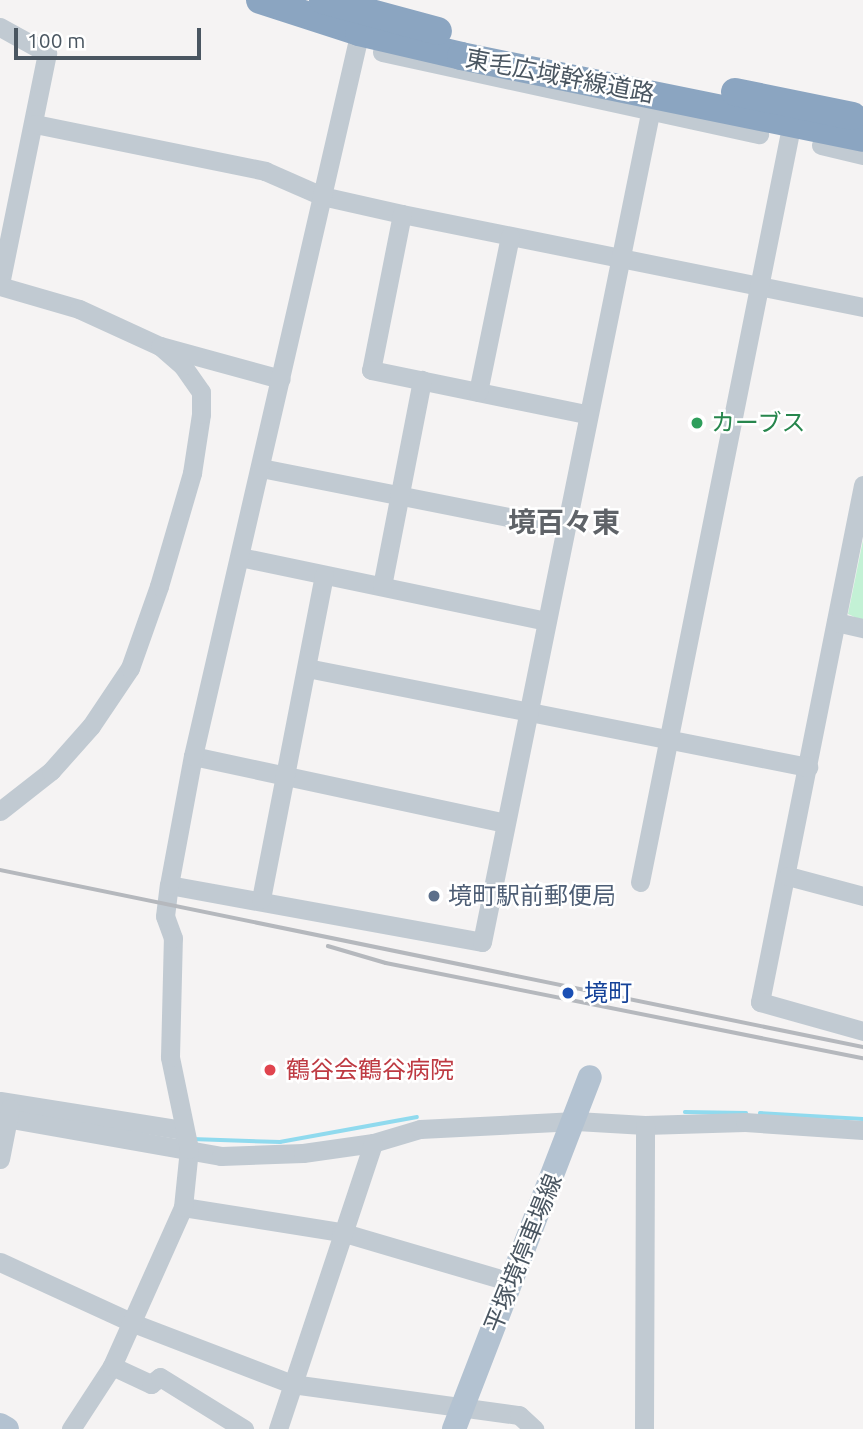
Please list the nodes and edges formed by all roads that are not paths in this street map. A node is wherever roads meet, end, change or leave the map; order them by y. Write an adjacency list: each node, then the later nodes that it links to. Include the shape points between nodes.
1 (260, 0): 3 (highway, 東毛広域幹線道路)
2 (323, 0): 3 (highway, 東毛広域幹線道路)
3 (363, 15): 6 (highway, 東毛広域幹線道路); 9 (highway, 東毛広域幹線道路); 16 (street)
4 (0, 27): 11 (street, via 47,53)
5 (382, 52): 6 (street)
6 (545, 81): 7 (highway, 東毛広域幹線道路); 8 (street)
7 (690, 112): 8 (street); 9 (highway, 東毛広域幹線道路); 12 (street)
8 (650, 113): 19 (street)
9 (794, 114): 10 (highway, 東毛広域幹線道路); 13 (highway, 東毛広域幹線道路); 21 (street)
10 (863, 118)
11 (35, 124): 16 (street, via 265,171); 20 (street)
12 (759, 134)
13 (863, 138)
14 (821, 145): 15 (street)
15 (863, 155)
16 (322, 196): 17 (street); 24 (street)
17 (402, 214): 18 (street); 25 (street, via 371,370)
18 (510, 236): 19 (street); 26 (street)
19 (620, 257): 21 (street); 27 (street)
20 (0, 285): 23 (street, via 79,309)
21 (758, 285): 22 (street); 40 (street)
22 (863, 307)
23 (160, 346): 24 (street); 44 (street, via 183,366 201,392 201,414 192,473 159,586 130,668 91,726 51,771)
24 (281, 379): 28 (street)
25 (422, 380): 26 (street); 30 (street)
26 (478, 392): 27 (street)
27 (586, 414): 31 (street)
28 (261, 468): 30 (street); 32 (street)
29 (863, 485): 36 (street)
30 (400, 495): 31 (street); 34 (street)
31 (565, 528): 35 (street)
32 (240, 557): 33 (street); 41 (street)
33 (324, 575): 34 (street); 38 (street)
34 (382, 586): 35 (street)
35 (546, 621): 39 (street)
36 (836, 622): 37 (street); 42 (street)
37 (863, 628)
38 (307, 668): 39 (street); 43 (street)
39 (528, 712): 40 (street); 45 (street)
40 (667, 739): 42 (street); 47 (street)
41 (194, 756): 43 (street); 48 (street)
42 (808, 767): 46 (street)
43 (282, 776): 45 (street); 50 (street)
44 (0, 811)
45 (505, 823): 50 (street, via 482,942)
46 (788, 876): 49 (street); 51 (street, via 760,1002)
47 (640, 882)
48 (169, 886): 50 (street); 57 (street, via 165,916 173,938 170,1057)
49 (863, 896)
50 (261, 899)
51 (863, 1031)
52 (590, 1077): 54 (main road, 平塚境停車場線)
53 (5, 1110): 57 (street); 59 (street)
54 (579, 1112): 55 (street); 58 (street, via 420,1129); 63 (main road, 平塚境停車場線)
55 (645, 1125): 56 (street, via 745,1122); 74 (street)
56 (863, 1130)
57 (187, 1139): 58 (street, via 220,1156 303,1153); 60 (street)
58 (373, 1143): 61 (street)
59 (0, 1159)
60 (183, 1207): 61 (street); 64 (street)
61 (341, 1232): 63 (street); 66 (street)
62 (0, 1262): 64 (street)
63 (511, 1282): 67 (main road, 平塚境停車場線)
64 (133, 1323): 65 (street); 66 (street)
65 (112, 1366): 70 (street); 71 (street, via 151,1384 160,1377)
66 (292, 1384): 67 (street); 72 (street)
67 (459, 1418): 73 (street, via 519,1415)
68 (0, 1425): 69 (main road)
69 (7, 1429)
70 (71, 1429)
71 (244, 1429)
72 (278, 1429)
73 (534, 1429)
74 (644, 1429)

